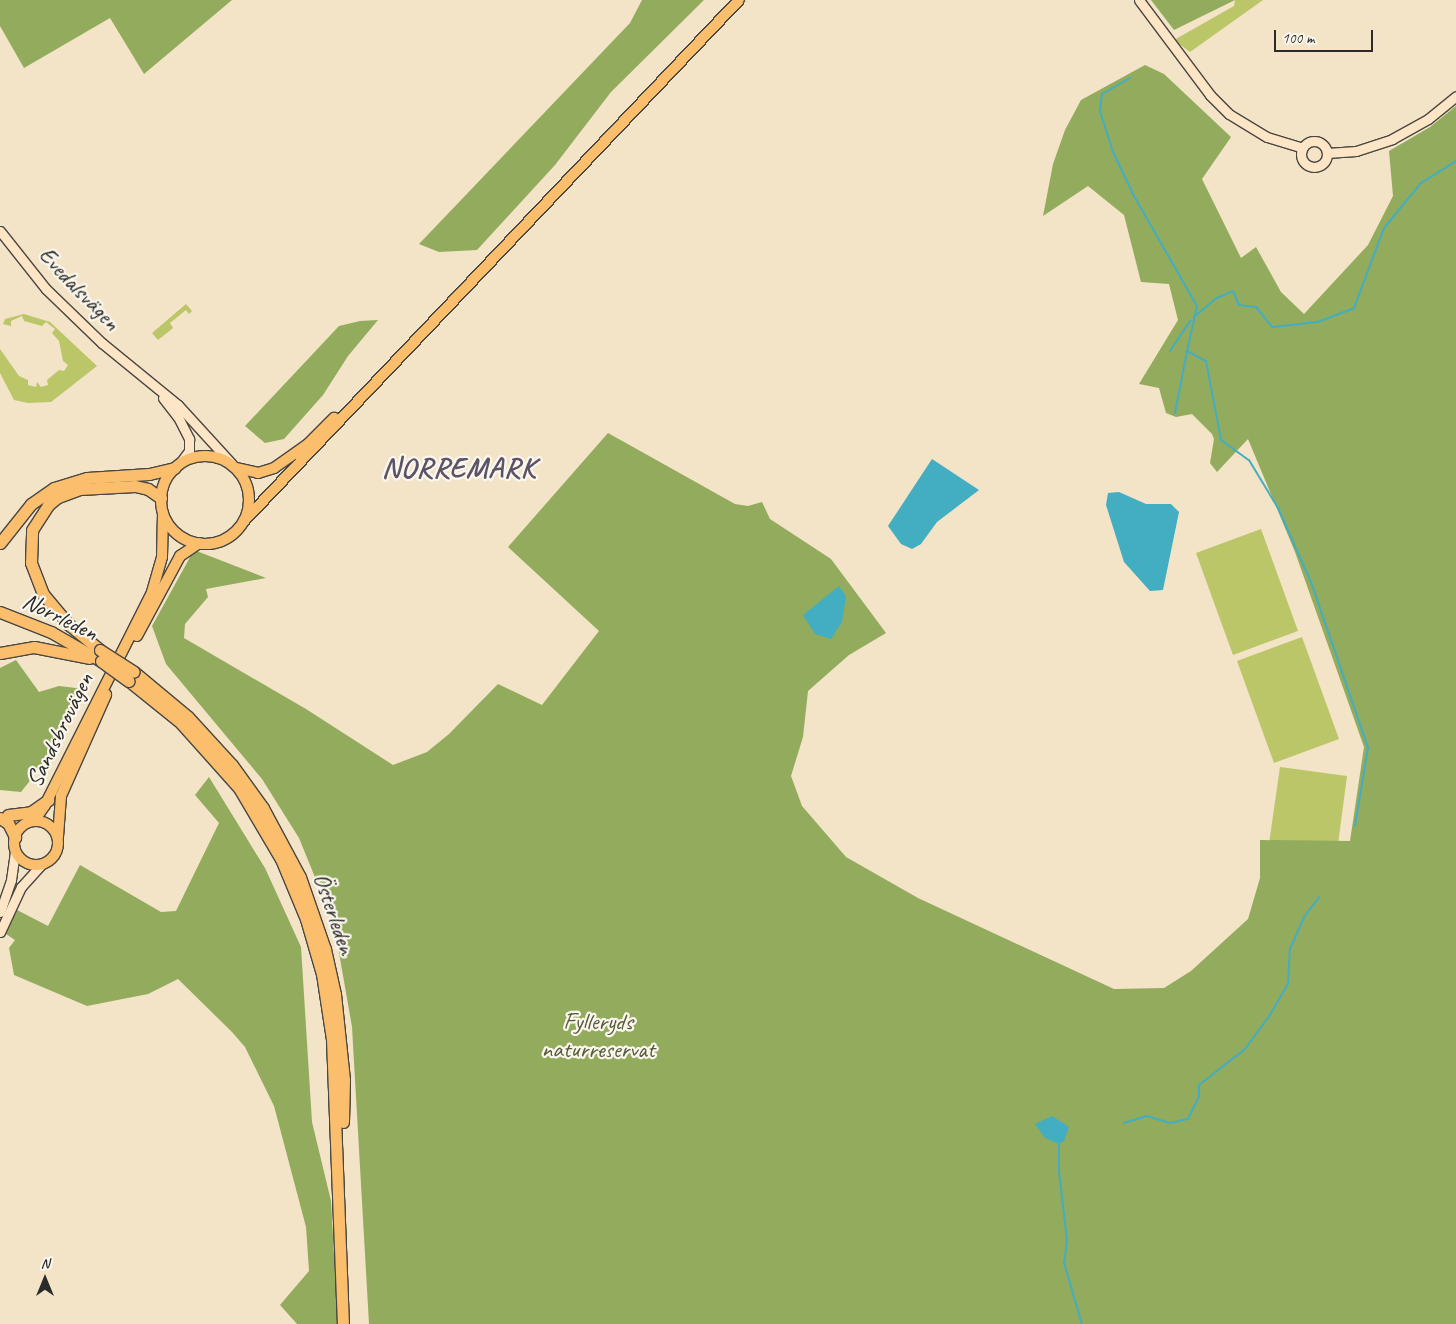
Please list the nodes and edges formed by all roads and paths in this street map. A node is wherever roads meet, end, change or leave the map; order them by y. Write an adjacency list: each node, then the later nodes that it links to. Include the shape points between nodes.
1 (730, 0): 10 (main road, via 316,437 268,470 253,473)
2 (739, 0): 13 (main road)
3 (1139, 0): 5 (street, via 1210,95 1229,114 1267,137)
4 (1456, 96): 6 (street, via 1428,119 1392,139 1356,151)
5 (1302, 148): 6 (street, via 1307,142 1316,141); 6 (street, via 1301,159 1313,168 1324,164)
6 (1327, 153)
7 (0, 232): 8 (street, Evedalsvägen, via 46,289 91,334)
8 (134, 370): 9 (street, Evedalsvägen, via 165,400 186,431 189,450); 10 (street, Evedalsvägen, via 178,405)
9 (177, 466): 10 (main road, via 194,457 209,456); 11 (main road, via 165,482); 15 (highway, via 149,474 86,478 54,488 31,504)
10 (234, 466): 13 (main road, via 246,482 250,497)
11 (161, 498): 12 (main road); 19 (highway, via 136,486 80,489 58,496 32,530 31,563 43,594)
12 (163, 514): 14 (main road, via 173,530); 20 (main road, Sandsbrovägen, via 162,557 152,592)
13 (245, 520): 14 (main road, via 222,540)
14 (199, 543): 24 (main road, Sandsbrovägen, via 184,551 176,562 105,696 61,796)
15 (0, 544)
16 (0, 606): 19 (highway, Norrleden)
17 (0, 612): 19 (highway, Norrleden)
18 (0, 653): 19 (highway, via 22,648 48,648)
19 (101, 656): 29 (highway, Österleden, bridge, via 199,728 246,784 290,855 315,916 332,979 343,1067)
20 (48, 800): 21 (highway, via 31,812); 22 (main road, Sandsbrovägen)
21 (3, 814): 22 (highway); 23 (highway)
22 (32, 822): 23 (main road, via 20,828); 24 (main road, via 48,824)
23 (15, 837): 25 (main road)
24 (58, 837): 26 (main road, via 55,856)
25 (15, 850): 26 (main road, via 25,863); 27 (street, via 11,880)
26 (41, 865): 28 (street, via 21,887)
27 (0, 912)
28 (0, 932)
29 (344, 1324)

